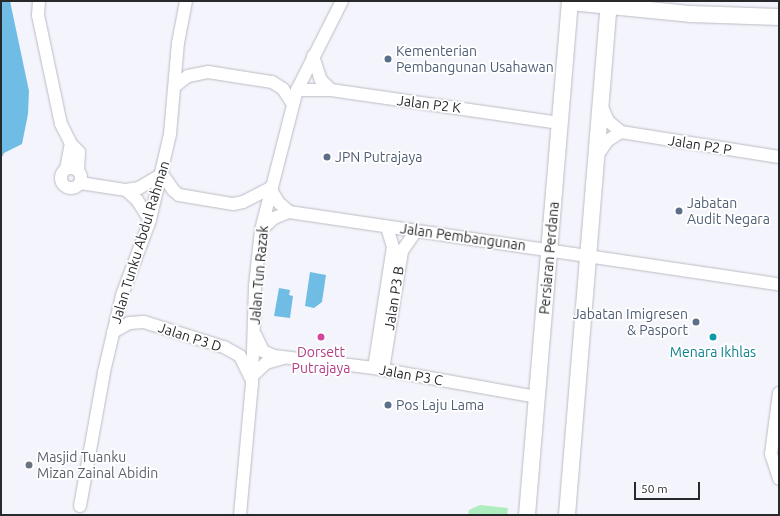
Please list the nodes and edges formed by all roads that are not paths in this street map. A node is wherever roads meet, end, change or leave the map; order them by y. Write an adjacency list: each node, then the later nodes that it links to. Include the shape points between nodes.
1 (39, 1): 19 (street, via 37,10 43,40 62,124 71,144 75,174)
2 (186, 1): 8 (street, Jalan Tunku Abdul Rahman)
3 (342, 1): 7 (street, Jalan Tun Razak)
4 (567, 1): 5 (main road); 13 (main road, Persiaran Perdana)
5 (609, 4): 6 (main road, via 691,14); 12 (main road)
6 (779, 17)
7 (313, 56): 9 (street, Jalan Tun Razak); 10 (street, via 320,80)
8 (175, 86): 11 (street, via 188,76 215,73 272,82 283,89); 17 (street, Jalan Tunku Abdul Rahman, via 170,134)
9 (297, 90): 10 (street, Jalan P2 K); 11 (street, Jalan Tun Razak)
10 (331, 90): 13 (street, Jalan P2 K)
11 (292, 103): 18 (street, Jalan Tun Razak)
12 (601, 103): 14 (street, via 608,121); 16 (main road)
13 (560, 123): 25 (main road, Persiaran Perdana)
14 (621, 132): 15 (street, Jalan P2 P); 16 (street, via 607,141)
15 (779, 157)
16 (596, 158): 26 (main road)
17 (162, 174): 18 (street, via 179,195 233,204 244,202); 19 (street, via 140,188); 21 (street, Jalan Tunku Abdul Rahman)
18 (270, 188): 20 (street, via 278,202); 23 (street, Jalan Tun Razak)
19 (126, 190): 21 (street, via 137,200)
20 (289, 212): 22 (street, Jalan Pembangunan); 23 (street, via 274,218)
21 (150, 220): 29 (street, Jalan Tunku Abdul Rahman, via 127,278)
22 (387, 227): 24 (street, Jalan Pembangunan); 31 (street, Jalan P3 B, via 393,247)
23 (261, 230): 28 (street, Jalan Tun Razak, via 255,286)
24 (416, 231): 25 (street, Jalan Pembangunan); 31 (street, Jalan P3 B, via 402,251)
25 (550, 249): 26 (street, Jalan Pembangunan); 34 (main road, Persiaran Perdana)
26 (590, 255): 27 (street, Jalan Pembangunan); 39 (main road)
27 (779, 284)
28 (254, 329): 30 (street, Jalan P3 C, via 263,351); 32 (street, Jalan Tun Razak)
29 (113, 332): 32 (street, Jalan P3 D, via 129,323 144,322 224,347 240,356); 36 (street, Jalan Tunku Abdul Rahman)
30 (284, 358): 31 (street, Jalan P3 C); 32 (street, Jalan P3 C, via 266,363)
31 (378, 369): 34 (street, Jalan P3 C)
32 (252, 379): 37 (street, Jalan Tun Razak)
33 (779, 393): 35 (street, via 771,454)
34 (537, 397): 38 (main road, Persiaran Perdana)
35 (779, 479)
36 (80, 506)
37 (240, 515)
38 (527, 515)
39 (567, 515)

